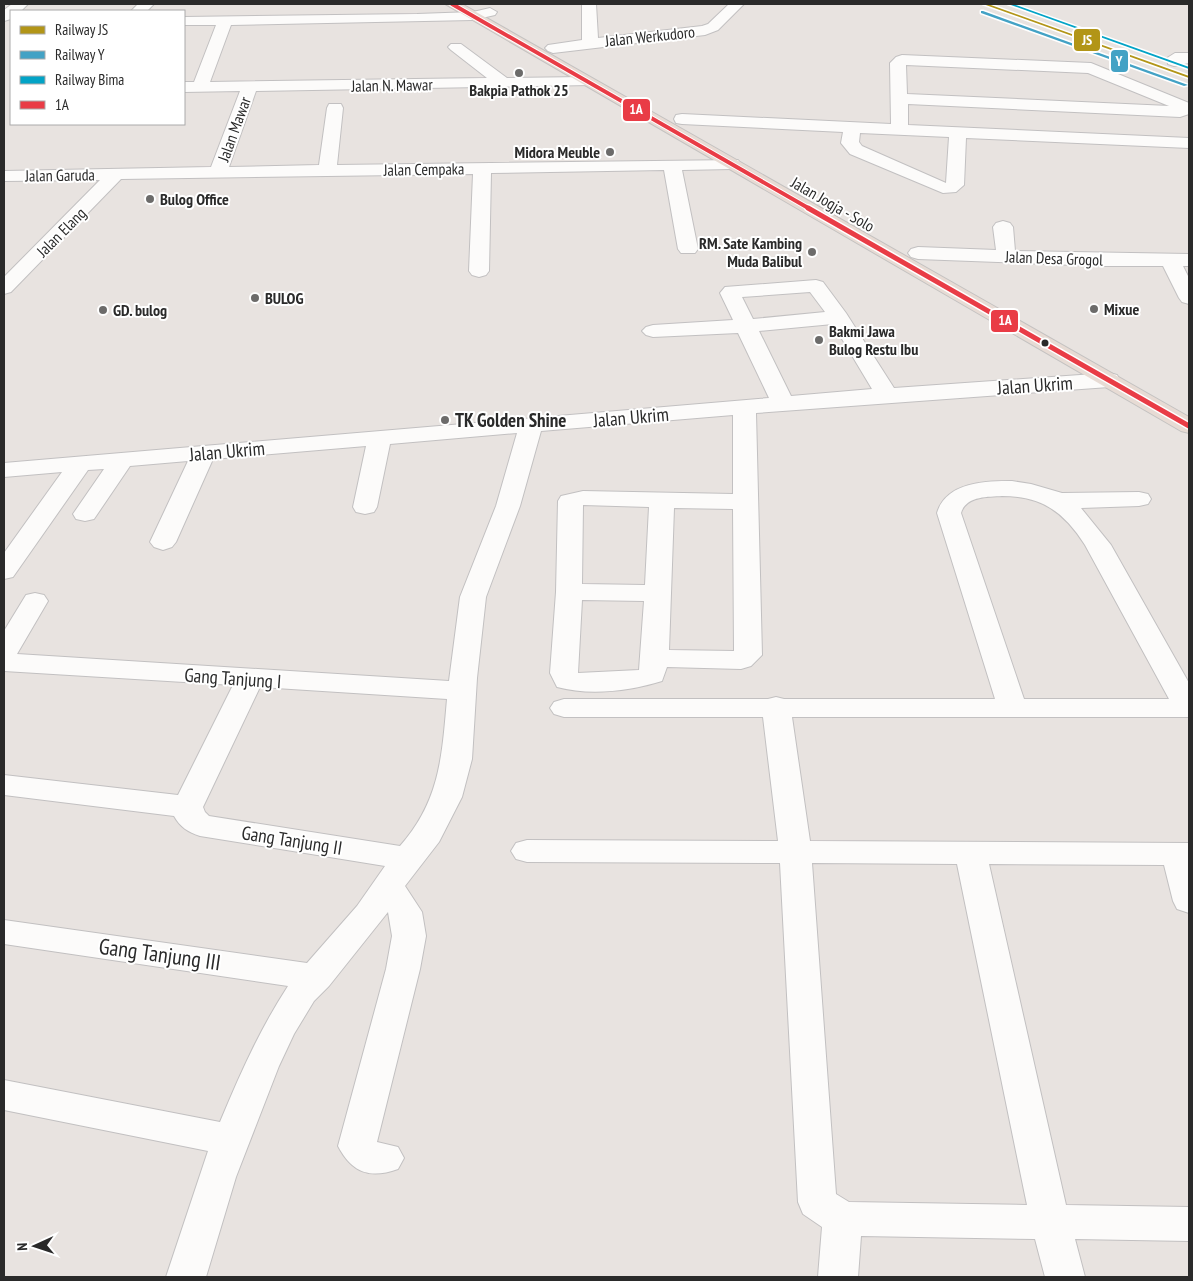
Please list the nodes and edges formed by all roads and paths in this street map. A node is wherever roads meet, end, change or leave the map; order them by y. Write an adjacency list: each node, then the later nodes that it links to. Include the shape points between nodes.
1 (274, 4): 8 (street)
2 (452, 4): 5 (highway, Jalan Jogja - Solo)
3 (588, 4): 9 (street)
4 (737, 4): 9 (street, Jalan Werkudoro, via 713,27 705,30)
5 (479, 11): 8 (street); 11 (highway, Jalan Jogja - Solo); 16 (highway, Jalan Jogja - Solo)
6 (185, 21): 7 (street)
7 (225, 21): 8 (street); 19 (street)
8 (262, 21)
9 (590, 42): 11 (street, Jalan Werkudoro)
10 (456, 47): 17 (street)
11 (553, 48): 27 (highway, Jalan Jogja - Solo)
12 (1182, 59): 15 (street)
13 (965, 63): 14 (street); 22 (street, via 899,61); 23 (street)
14 (1031, 65): 21 (street); 26 (street, via 1091,68)
15 (1189, 67)
16 (585, 82): 17 (street, Jalan N. Mawar); 32 (highway, Jalan Jogja - Solo)
17 (503, 83): 18 (street, Jalan N. Mawar)
18 (250, 86): 19 (street, Jalan N. Mawar); 36 (street, Jalan Mawar)
19 (192, 87)
20 (1060, 90): 25 (street)
21 (1037, 92): 23 (street); 25 (street)
22 (899, 99): 23 (street); 29 (street)
23 (966, 102)
24 (335, 108): 35 (street)
25 (1105, 108): 26 (street)
26 (1189, 111)
27 (682, 119): 28 (street); 41 (highway, Jalan Jogja - Solo)
28 (852, 127): 29 (street); 30 (street, via 850,143 856,150 943,188 955,185)
29 (900, 129): 30 (street)
30 (958, 132): 31 (street)
31 (1189, 143)
32 (732, 164): 33 (street, Jalan Cempaka); 50 (highway, Jalan Jogja - Solo)
33 (672, 165): 34 (street, Jalan Cempaka); 40 (street)
34 (482, 168): 35 (street, Jalan Cempaka); 44 (street)
35 (327, 170): 36 (street, Jalan Cempaka)
36 (219, 171): 37 (street, Jalan Cempaka)
37 (116, 174): 38 (street, Jalan Garuda); 45 (street, Jalan Elang)
38 (4, 176)
39 (1003, 226): 42 (street)
40 (688, 249)
41 (918, 253): 42 (street, Jalan Desa Grogol); 54 (highway, Jalan Jogja - Solo)
42 (1006, 257): 43 (street, Jalan Desa Grogol)
43 (1180, 260): 46 (street)
44 (479, 271)
45 (4, 286)
46 (1188, 293)
47 (840, 316): 48 (street); 48 (street, via 816,286 732,291 730,293); 51 (street)
48 (745, 326): 49 (street); 52 (street)
49 (653, 331)
50 (1109, 380): 51 (street, Jalan Ukrim); 56 (highway, Jalan Jogja - Solo)
51 (887, 395): 52 (street, Jalan Ukrim)
52 (783, 404): 53 (street, Jalan Ukrim)
53 (744, 407): 55 (street, Jalan Ukrim); 65 (street)
54 (1189, 407)
55 (531, 425): 57 (street, Jalan Ukrim); 77 (street, via 508,506 473,597)
56 (1189, 426)
57 (380, 438): 58 (street, Jalan Ukrim); 66 (street)
58 (204, 453): 59 (street, Jalan Ukrim); 68 (street)
59 (122, 460): 60 (street, Jalan Ukrim); 67 (street)
60 (81, 464): 61 (street, Jalan Ukrim); 69 (street)
61 (4, 470)
62 (1139, 498): 64 (street)
63 (662, 501): 65 (street); 70 (street, via 583,498 570,501); 71 (street)
64 (1057, 501): 79 (street, via 1025,490 986,490 968,493 950,505 949,513); 81 (street, via 1086,526)
65 (747, 502): 74 (street, via 748,655 741,660)
66 (364, 507)
67 (85, 514)
68 (163, 542)
69 (4, 571)
70 (569, 592): 71 (street); 74 (street, via 564,674 567,681 646,678 652,675)
71 (659, 593): 74 (street)
72 (35, 601): 73 (street)
73 (4, 653)
74 (656, 658)
75 (4, 662): 76 (street, Gang Tanjung I)
76 (250, 679): 77 (street, Gang Tanjung I); 83 (street)
77 (462, 691): 88 (street, via 457,759 447,797 428,834)
78 (776, 706): 79 (street); 80 (street); 85 (street)
79 (1012, 707): 81 (street)
80 (564, 708)
81 (1189, 708)
82 (4, 785): 83 (street)
83 (188, 807): 88 (street, Gang Tanjung II, via 190,818 200,825)
84 (527, 851): 85 (street)
85 (795, 851): 86 (street); 96 (street, via 815,1196 817,1202)
86 (971, 853): 87 (street); 97 (street)
87 (1183, 854): 90 (street)
88 (407, 858): 89 (street)
89 (388, 887): 92 (street); 95 (street, via 405,912 409,936 357,1146 369,1157)
90 (1189, 900)
91 (4, 932): 92 (street, Gang Tanjung III)
92 (317, 977): 94 (street, via 302,992 279,1028)
93 (5, 1098): 94 (street)
94 (232, 1140): 99 (street)
95 (385, 1158)
96 (842, 1219): 97 (street); 100 (street)
97 (1050, 1220): 98 (street); 101 (street)
98 (1189, 1224)
99 (186, 1277)
100 (838, 1277)
101 (1065, 1277)

